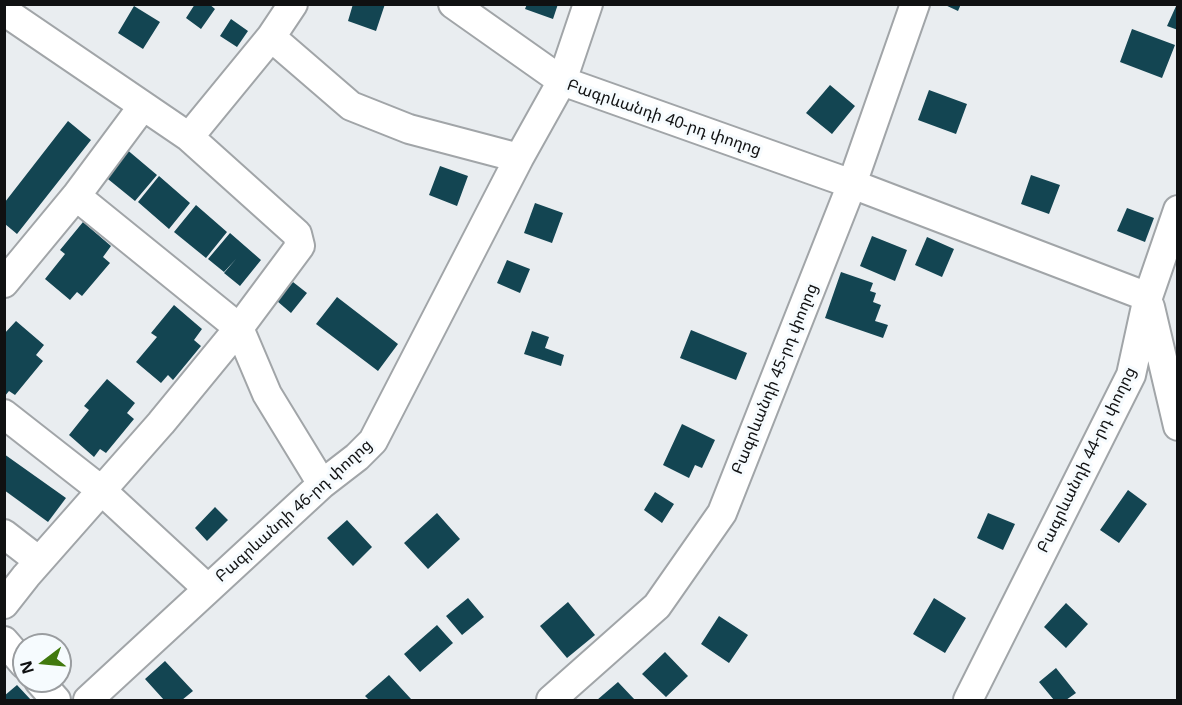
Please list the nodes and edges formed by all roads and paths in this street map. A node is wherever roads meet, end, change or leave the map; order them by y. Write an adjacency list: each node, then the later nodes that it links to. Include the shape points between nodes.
1 (293, 4): 6 (street)
2 (453, 4): 7 (street)
3 (588, 4): 7 (street)
4 (915, 4): 11 (street, Բագրևանդի 45-րդ փողոց)
5 (4, 11): 8 (street)
6 (271, 38): 9 (street); 10 (street, via 351,106 409,129)
7 (562, 81): 10 (street, Բագրևանդի 40-րդ փողոց); 11 (street, Բագրևանդի 40-րդ փողոց)
8 (143, 106): 9 (street); 12 (street)
9 (189, 137): 16 (street, via 297,234 300,246)
10 (519, 158): 19 (street, Բագրևանդի 46-րդ փողոց, via 373,441)
11 (852, 184): 15 (street, Բագրևանդի 40-րդ փողոց); 26 (street, Բագրևանդի 45-րդ փողոց, via 722,513 657,606)
12 (76, 196): 14 (street); 16 (street)
13 (1178, 210): 15 (street, Բագրևանդի 44-րդ փողոց)
14 (4, 283)
15 (1148, 297): 17 (street); 27 (street, Բագրևանդի 44-րդ փողոց, via 1131,375)
16 (239, 328): 19 (street, via 267,394); 20 (street)
17 (1175, 409)
18 (4, 414): 20 (street)
19 (322, 484): 23 (street, Բագրևանդի 46-րդ փողոց)
20 (101, 490): 22 (street); 23 (street)
21 (4, 534): 22 (street)
22 (39, 561): 24 (street)
23 (208, 589): 25 (street, Բագրևանդի 46-րդ փողոց)
24 (4, 604)
25 (88, 700)
26 (551, 700)
27 (968, 700)

